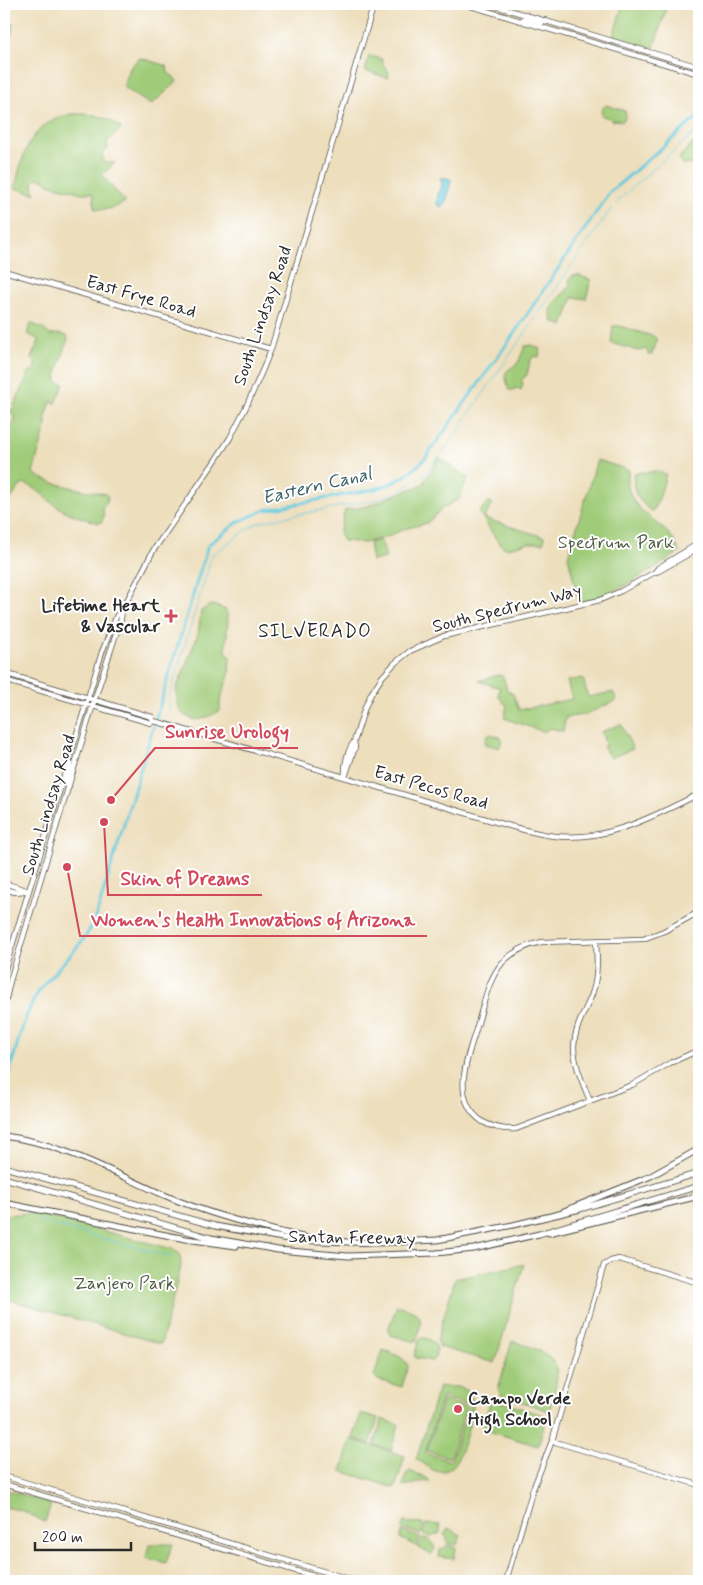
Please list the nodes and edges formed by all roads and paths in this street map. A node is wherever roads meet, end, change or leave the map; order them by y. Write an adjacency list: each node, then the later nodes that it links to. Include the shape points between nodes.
1 (374, 4): 10 (main road, South Lindsay Road)
2 (464, 4): 4 (main road)
3 (490, 4): 6 (main road)
4 (482, 6): 5 (main road)
5 (516, 19): 6 (main road, via 542,23); 8 (main road)
6 (545, 20): 7 (main road)
7 (699, 67)
8 (699, 74)
9 (4, 271): 10 (main road, East Frye Road)
10 (271, 349): 14 (main road, South Lindsay Road, via 230,438 153,551)
11 (699, 544): 13 (main road, South Spectrum Way)
12 (699, 548): 13 (main road, South Spectrum Way)
13 (655, 572): 23 (main road, South Spectrum Way, via 600,600 444,636 420,646 395,663 371,694)
14 (122, 610): 17 (main road, South Lindsay Road, via 107,640); 18 (main road, South Lindsay Road)
15 (4, 673): 17 (main road, East Pecos Road)
16 (4, 680): 19 (main road, East Pecos Road)
17 (88, 697): 18 (main road, East Pecos Road); 19 (main road, South Lindsay Road)
18 (95, 699): 20 (main road, South Lindsay Road); 21 (main road, East Pecos Road, via 152,717)
19 (86, 704): 20 (main road, East Pecos Road); 22 (main road, South Lindsay Road)
20 (93, 706): 21 (main road, East Pecos Road, via 151,723); 24 (main road, South Lindsay Road)
21 (155, 721): 23 (main road, East Pecos Road)
22 (69, 758): 24 (main road, via 66,784); 28 (main road, South Lindsay Road)
23 (345, 777): 25 (main road, East Pecos Road, via 527,831 557,836 592,836 624,828)
24 (69, 787): 32 (main road, South Lindsay Road)
25 (699, 794)
26 (4, 883): 28 (main road)
27 (4, 889): 28 (main road)
28 (29, 891): 31 (main road, South Lindsay Road)
29 (699, 912): 30 (main road, via 643,939)
30 (596, 941): 34 (main road, via 596,980 579,1021 574,1043 578,1069); 34 (main road, via 542,942 522,948 506,959 490,985 463,1083 466,1100 476,1116 502,1129 521,1127)
31 (4, 972)
32 (4, 1008)
33 (699, 1050): 34 (main road, via 632,1085)
34 (590, 1101)
35 (4, 1136): 45 (highway, via 72,1153 203,1210)
36 (699, 1149): 43 (highway, via 650,1176)
37 (4, 1167): 45 (highway, Santan Freeway, via 215,1226 286,1239)
38 (699, 1173): 43 (highway, Santan Freeway)
39 (4, 1178): 46 (highway, Santan Freeway, via 203,1236)
40 (699, 1186): 44 (highway, Santan Freeway)
41 (699, 1196): 44 (highway, via 555,1233)
42 (4, 1203): 46 (highway, via 186,1240)
43 (555, 1216): 45 (highway, Santan Freeway, via 436,1240)
44 (538, 1234): 46 (highway, Santan Freeway, via 436,1254 348,1256)
45 (327, 1242)
46 (278, 1250)
47 (699, 1283): 48 (main road, via 616,1259 603,1267)
48 (552, 1442): 51 (main road); 54 (main road, via 533,1489)
49 (4, 1476): 53 (main road)
50 (4, 1484): 52 (main road)
51 (699, 1486)
52 (330, 1581)
53 (356, 1581)
54 (506, 1581)

